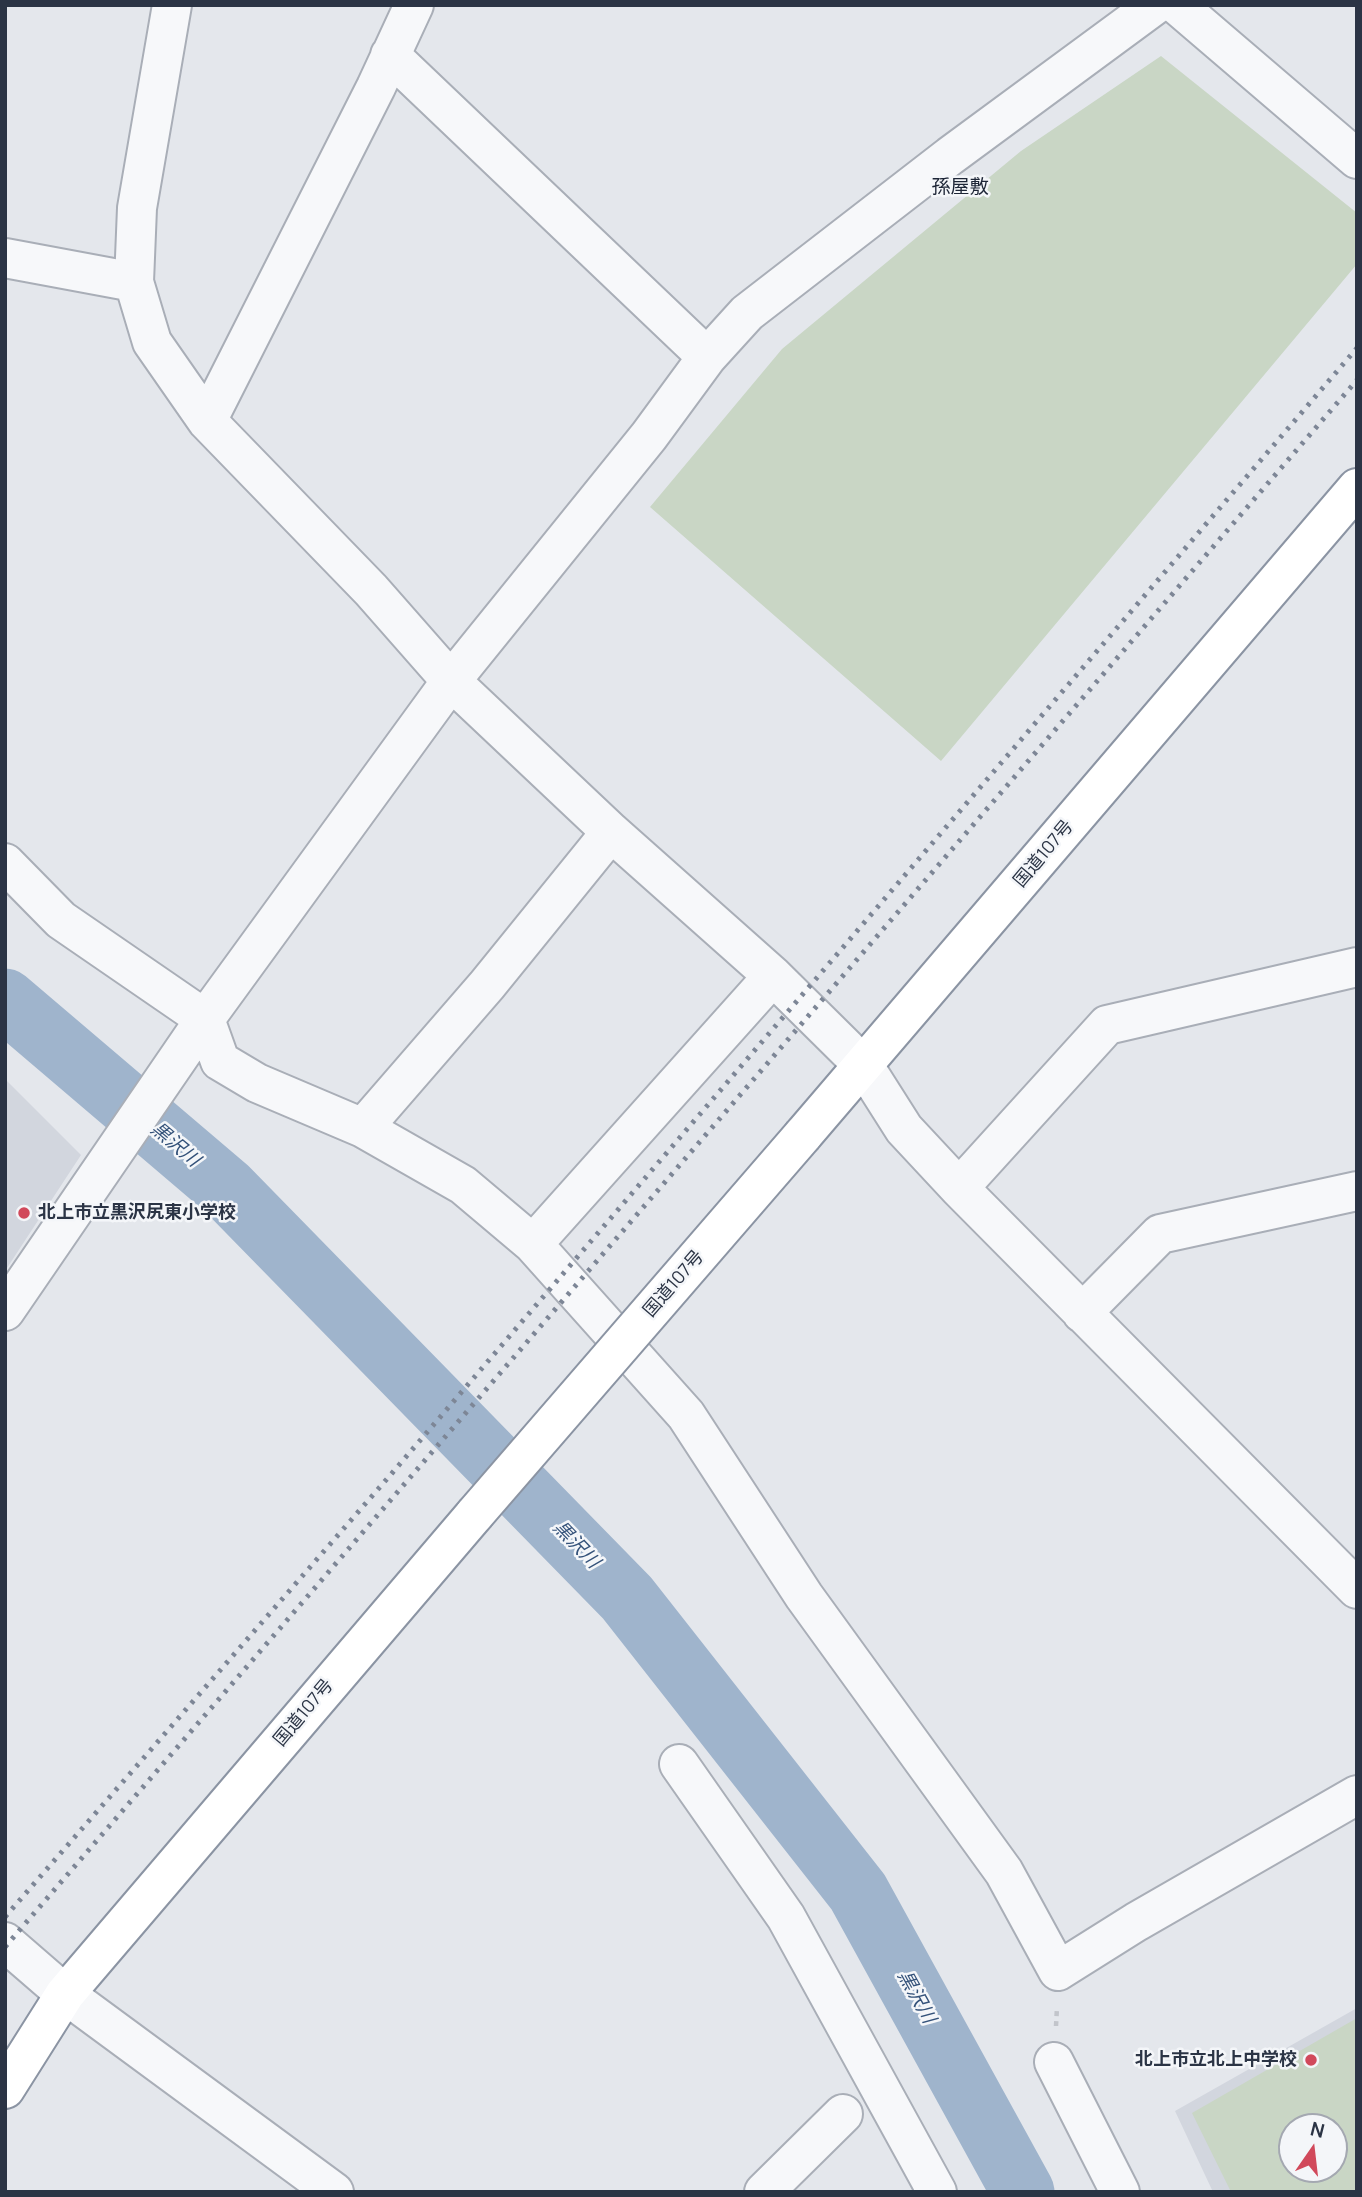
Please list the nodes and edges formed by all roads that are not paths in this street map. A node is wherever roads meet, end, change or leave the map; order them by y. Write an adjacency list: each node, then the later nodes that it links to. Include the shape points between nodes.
1 (172, 5): 8 (street, via 137,208)
2 (414, 5): 5 (street)
3 (1155, 5): 9 (street, via 747,313)
4 (1177, 5): 6 (street)
5 (390, 55): 9 (street); 10 (street)
6 (1357, 159)
7 (5, 258): 8 (street)
8 (134, 282): 10 (street, via 152,342)
9 (707, 357): 12 (street)
10 (206, 421): 12 (street, via 371,590)
11 (1357, 488): 18 (highway, 国道107号)
12 (451, 681): 13 (street); 17 (street)
13 (611, 832): 16 (street); 19 (street)
14 (5, 863): 17 (street, via 61,920)
15 (1357, 967): 20 (street, via 1107,1025)
16 (773, 976): 18 (street); 22 (street)
17 (196, 1032): 19 (street, via 220,1061 257,1083); 23 (street)
18 (864, 1066): 20 (street, via 904,1129); 29 (highway, 国道107号, bridge)
19 (363, 1129): 22 (street, via 463,1185)
20 (958, 1188): 24 (street)
21 (1357, 1191): 24 (street, via 1160,1234)
22 (533, 1244): 27 (street, via 685,1415 804,1596 1004,1872 1058,1971)
23 (5, 1311)
24 (1082, 1313): 25 (street)
25 (1357, 1589)
26 (679, 1764): 35 (street, via 786,1917)
27 (1357, 1795)
28 (5, 1942): 29 (street)
29 (65, 1994): 31 (highway, 国道107号); 33 (street)
30 (1054, 2062): 36 (street)
31 (5, 2089)
32 (843, 2114): 34 (street)
33 (323, 2188)
34 (764, 2192)
35 (937, 2192)
36 (1120, 2192)

